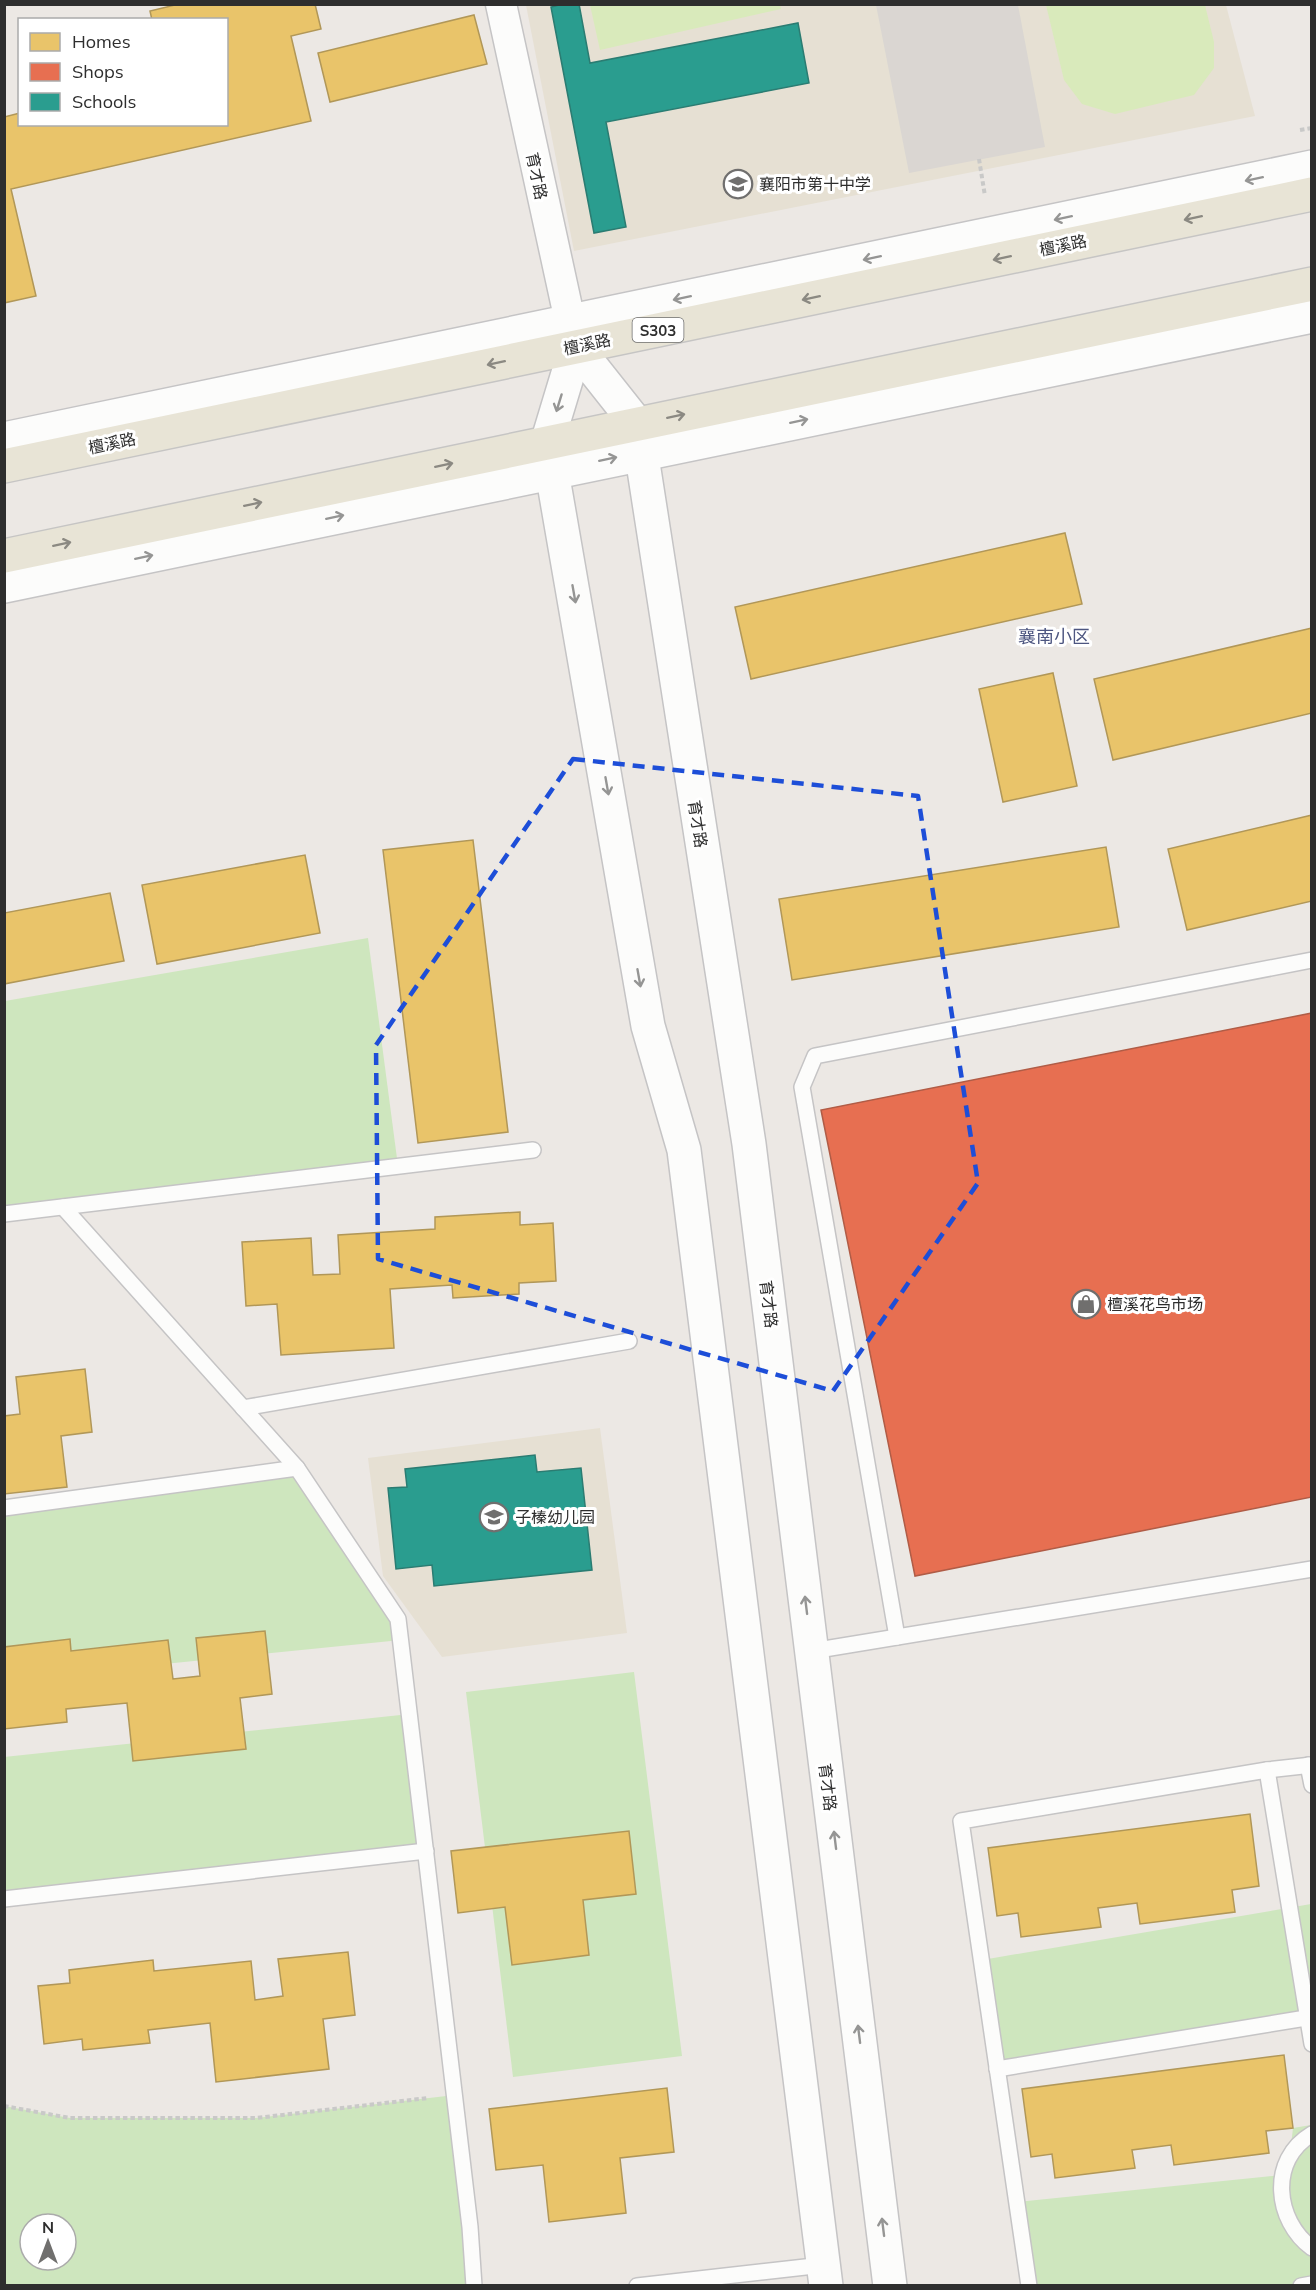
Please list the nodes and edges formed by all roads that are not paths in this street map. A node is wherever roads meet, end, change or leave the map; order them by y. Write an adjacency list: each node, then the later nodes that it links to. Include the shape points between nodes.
1 (501, 4): 6 (street, 育才路)
2 (1311, 167): 6 (street, one-way to 6)
3 (1311, 194): 6 (main road, 檀溪路 / S303, one-way to 6)
4 (1311, 284): 7 (main road, one-way to 4)
5 (1311, 315): 7 (street, one-way to 5)
6 (573, 334): 7 (street, 育才路); 8 (street); 9 (street, 育才路, one-way to 9); 10 (main road, 檀溪路 / S303, one-way to 10)
7 (639, 438): 9 (main road, one-way to 7); 23 (street, 育才路, one-way to 7, via 749,1144)
8 (4, 439)
9 (550, 457): 11 (main road, one-way to 9); 12 (street, one-way to 9); 34 (street, 育才路, one-way to 34, via 648,1026 684,1150)
10 (4, 466)
11 (4, 556)
12 (4, 586)
13 (1311, 960): 22 (lane, via 815,1056 802,1087)
14 (533, 1150): 15 (lane)
15 (63, 1207): 16 (lane); 18 (lane)
16 (4, 1214)
17 (629, 1341): 18 (lane)
18 (243, 1408): 19 (lane)
19 (297, 1468): 20 (lane); 27 (lane, via 398,1619)
20 (4, 1508)
21 (1311, 1569): 22 (lane)
22 (897, 1636): 23 (lane)
23 (812, 1651): 38 (street, 育才路, one-way to 23)
24 (1310, 1765): 25 (lane); 26 (lane)
25 (1267, 1770): 29 (lane); 31 (lane, via 961,1821)
26 (1311, 1785)
27 (426, 1851): 28 (lane); 36 (lane)
28 (4, 1899)
29 (1309, 2017): 30 (lane); 31 (lane)
30 (1311, 2044)
31 (997, 2069): 39 (lane)
32 (1311, 2134): 33 (lane, via 1290,2154 1282,2175 1280,2198 1286,2219)
33 (1311, 2248)
34 (824, 2275): 37 (lane)
35 (1311, 2284): 40 (lane)
36 (474, 2286)
37 (637, 2286)
38 (890, 2286)
39 (1029, 2286)
40 (1301, 2286)

